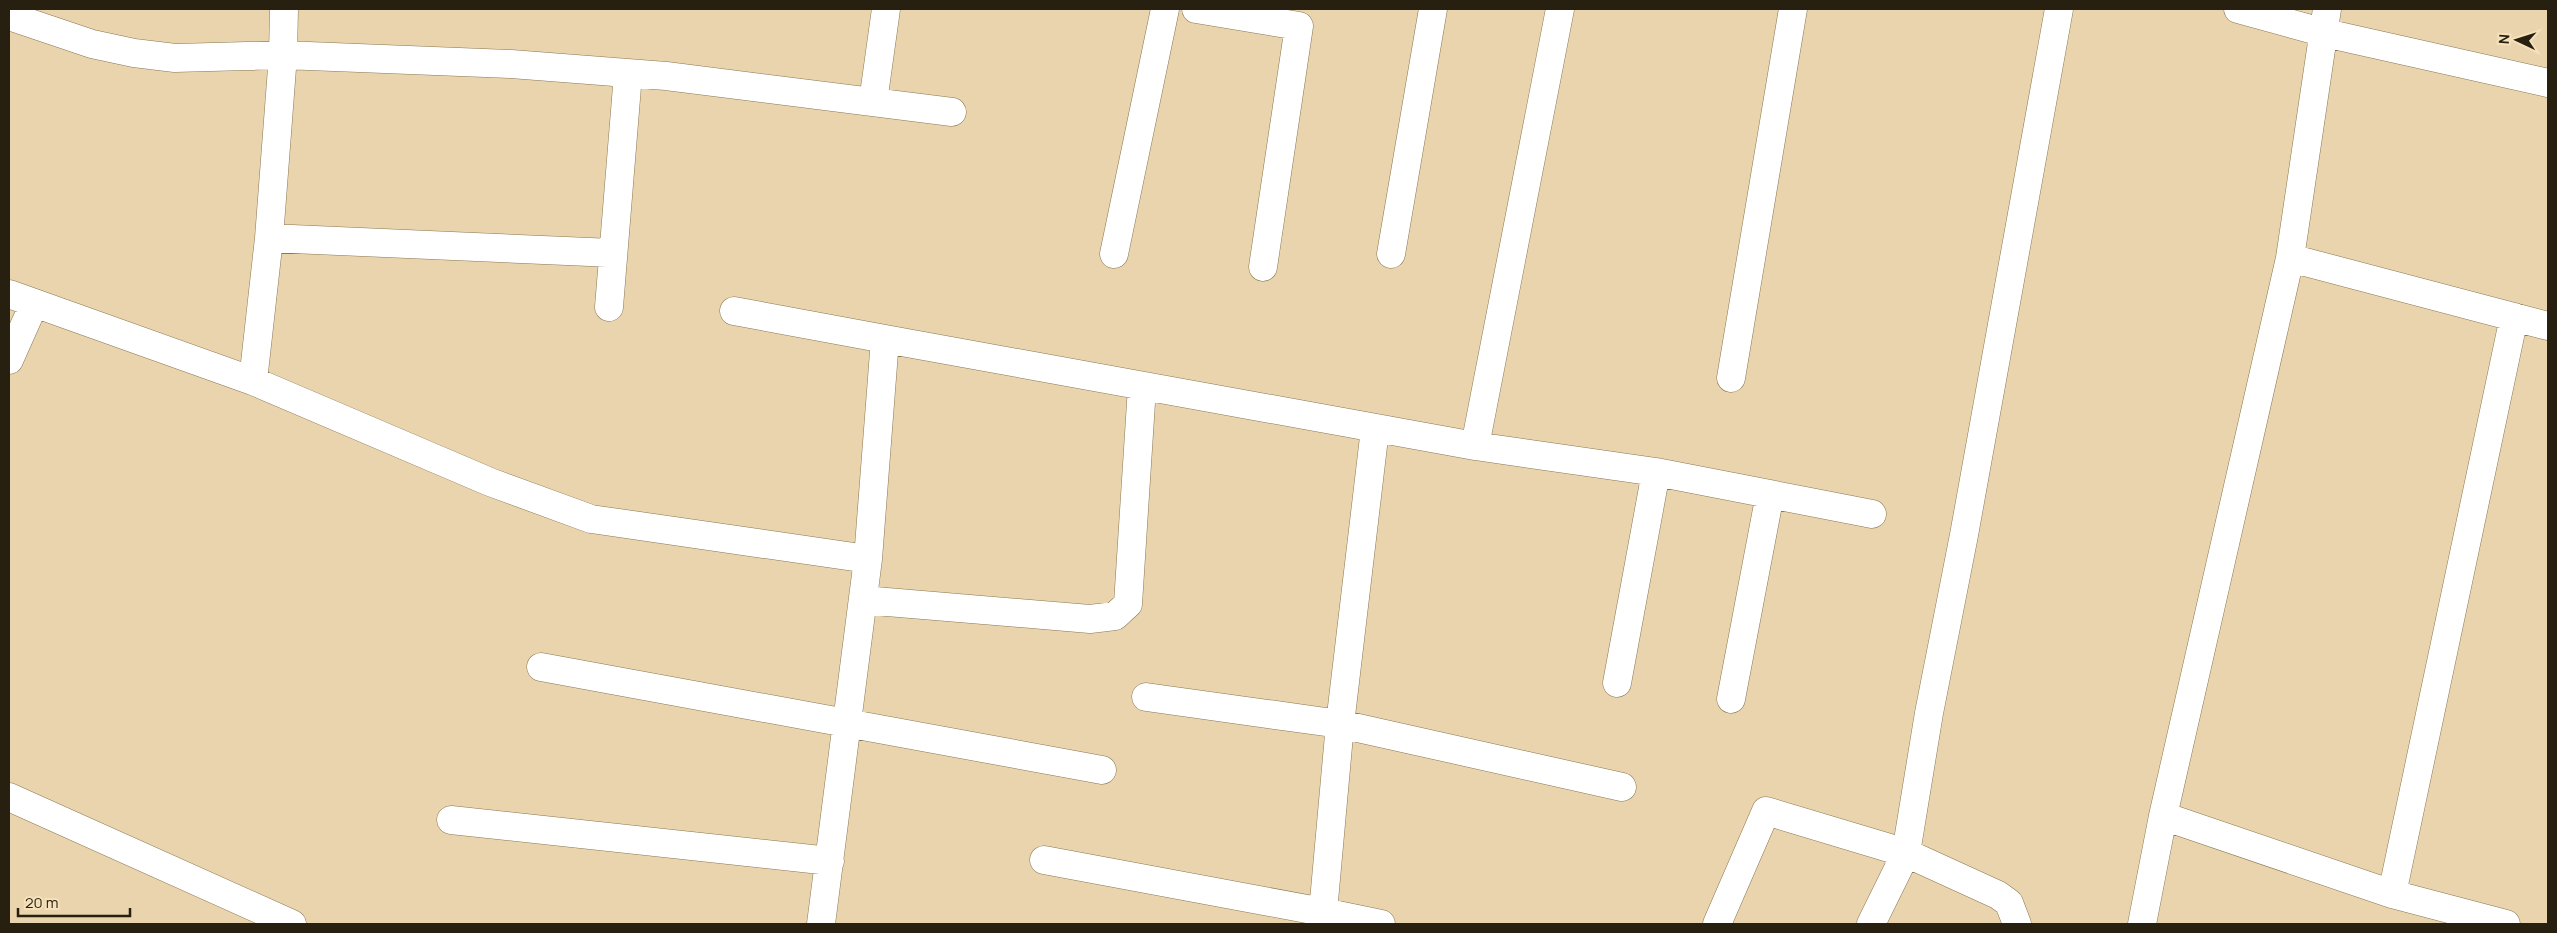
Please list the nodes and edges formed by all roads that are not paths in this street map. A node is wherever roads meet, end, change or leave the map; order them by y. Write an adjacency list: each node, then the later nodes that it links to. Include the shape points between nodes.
1 (284, 9): 13 (street)
2 (886, 9): 16 (street)
3 (1166, 9): 20 (street)
4 (1196, 9): 11 (street)
5 (1433, 9): 21 (street)
6 (1560, 9): 36 (street)
7 (1793, 9): 32 (street)
8 (2059, 9): 53 (street)
9 (2238, 9): 12 (street)
10 (9, 16): 13 (street, via 92,44 134,53 175,58)
11 (1300, 17): 23 (street)
12 (2326, 21): 15 (street); 22 (street)
13 (283, 55): 14 (street, via 511,64); 18 (street)
14 (628, 74): 16 (street); 19 (street)
15 (2548, 83)
16 (873, 102): 17 (street)
17 (952, 112)
18 (269, 238): 19 (street); 33 (street)
19 (613, 253): 26 (street)
20 (1114, 254)
21 (1391, 254)
22 (2290, 258): 28 (street); 51 (street)
23 (1262, 268)
24 (9, 294): 25 (street)
25 (34, 304): 31 (street); 33 (street)
26 (609, 307)
27 (734, 312): 30 (street)
28 (2514, 317): 29 (street); 56 (street)
29 (2548, 326)
30 (885, 339): 34 (street); 40 (street)
31 (9, 360)
32 (1731, 378)
33 (253, 381): 40 (street, via 490,482 591,519)
34 (1142, 387): 35 (street); 41 (street, via 1128,604 1115,616 1090,619)
35 (1375, 429): 36 (street); 47 (street)
36 (1474, 446): 37 (street)
37 (1656, 472): 38 (street); 43 (street)
38 (1770, 494): 39 (street); 45 (street)
39 (1872, 514)
40 (868, 559): 41 (street)
41 (863, 600): 46 (street)
42 (541, 666): 46 (street)
43 (1617, 683)
44 (1146, 697): 47 (street)
45 (1731, 699)
46 (848, 724): 48 (street); 55 (street)
47 (1340, 724): 49 (street); 57 (street)
48 (1102, 770)
49 (1622, 787)
50 (9, 797): 58 (street)
51 (2163, 816): 56 (street); 64 (street)
52 (451, 820): 55 (street)
53 (1906, 853): 61 (street, via 1766,811); 62 (street); 63 (street, via 1998,895 2008,903)
54 (1044, 860): 57 (street)
55 (830, 861): 59 (street)
56 (2392, 894): 65 (street)
57 (1323, 912): 60 (street)
58 (292, 924)
59 (820, 924)
60 (1380, 924)
61 (1717, 924)
62 (1871, 924)
63 (2017, 924)
64 (2142, 924)
65 (2506, 924)

